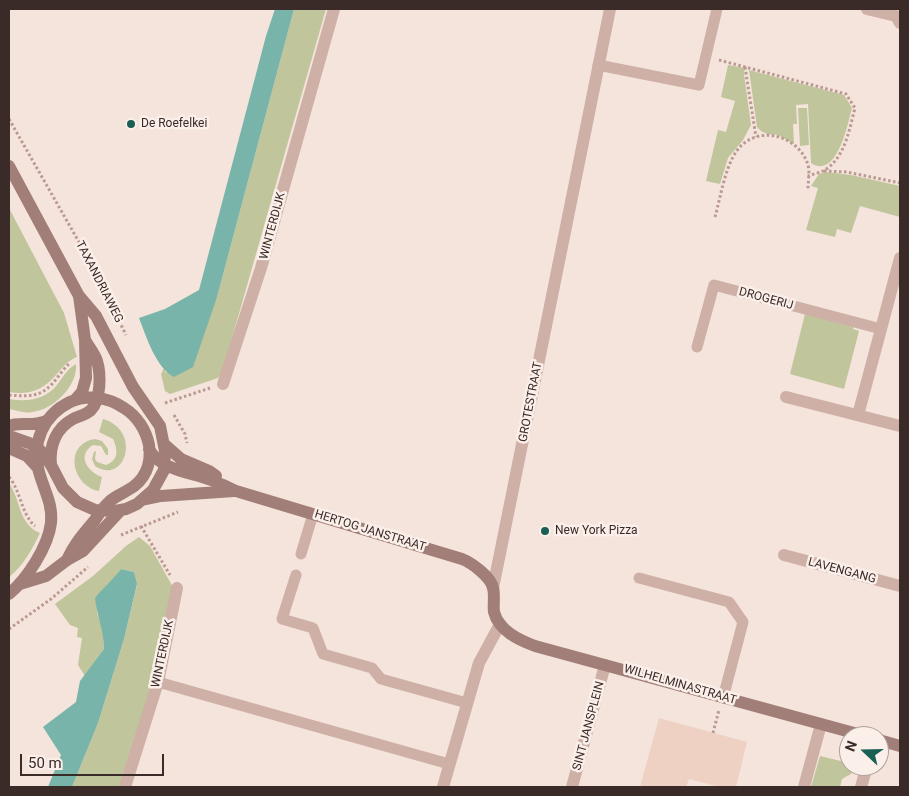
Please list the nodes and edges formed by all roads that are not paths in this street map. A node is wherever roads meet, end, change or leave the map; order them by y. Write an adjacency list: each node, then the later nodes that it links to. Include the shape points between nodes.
1 (334, 9): 13 (street, WINTERDIJK, via 262,268)
2 (610, 9): 6 (street, GROTESTRAAT)
3 (717, 9): 6 (lane, via 699,85)
4 (867, 9): 5 (street)
5 (899, 16)
6 (598, 64): 42 (street, GROTESTRAAT)
7 (9, 166): 9 (main road, TAXANDRIAWEG)
8 (900, 258): 10 (street)
9 (79, 296): 11 (main road, TAXANDRIAWEG); 22 (main road, TAXANDRIAWEG, via 96,316 133,388 160,426)
10 (881, 329): 12 (lane, DROGERIJ, via 714,285); 17 (street)
11 (85, 340): 15 (main road, TAXANDRIAWEG, via 97,359); 16 (main road, TAXANDRIAWEG, via 86,382)
12 (697, 347)
13 (223, 384)
14 (786, 397): 17 (street)
15 (97, 398): 16 (main road); 25 (main road, via 117,404 134,416); 26 (main road, via 91,410 71,420 58,432 52,448)
16 (75, 400): 18 (main road)
17 (858, 415): 20 (street)
18 (48, 420): 19 (main road); 24 (main road)
19 (9, 426)
20 (900, 426)
21 (9, 436): 24 (main road)
22 (164, 444): 27 (main road, TAXANDRIAWEG); 29 (main road, HERTOG JANSTRAAT, via 181,459 209,470)
23 (9, 448): 28 (main road, via 27,456)
24 (36, 448): 26 (main road); 28 (main road)
25 (149, 449): 27 (main road); 31 (main road, via 148,466 140,482 113,498)
26 (52, 465): 31 (main road, via 59,483 72,498)
27 (165, 465): 29 (main road, HERTOG JANSTRAAT); 30 (main road, via 156,486)
28 (38, 468): 39 (main road, via 50,504 51,523 42,550)
29 (236, 491): 30 (main road, HERTOG JANSTRAAT); 33 (main road, HERTOG JANSTRAAT)
30 (142, 500): 32 (main road)
31 (101, 511): 32 (main road); 36 (main road, via 73,545)
32 (120, 511): 36 (main road, via 83,552)
33 (313, 514): 34 (lane); 42 (main road, HERTOG JANSTRAAT, via 462,559 478,569)
34 (301, 554)
35 (784, 555): 40 (street, LAVENGANG)
36 (67, 560): 39 (main road, via 46,576)
37 (296, 575): 48 (lane, via 282,619 313,628 323,654 372,668 380,679)
38 (639, 578): 47 (lane, via 729,602 743,622)
39 (20, 584): 43 (main road)
40 (900, 586)
41 (177, 588): 46 (street, WINTERDIJK)
42 (494, 588): 44 (main road, GROTESTRAAT, via 495,613)
43 (9, 594)
44 (500, 624): 45 (main road, WILHELMINASTRAAT, via 518,639 535,646); 48 (street, via 479,663)
45 (605, 665): 47 (main road, WILHELMINASTRAAT); 54 (street, SINT JANSPLEIN)
46 (158, 682): 51 (lane); 52 (street, WINTERDIJK)
47 (723, 698): 49 (main road, WILHELMINASTRAAT)
48 (467, 703): 51 (street)
49 (821, 724): 50 (main road, WILHELMINASTRAAT); 55 (street)
50 (839, 729)
51 (449, 764): 53 (street)
52 (125, 787)
53 (443, 787)
54 (572, 787)
55 (804, 787)

